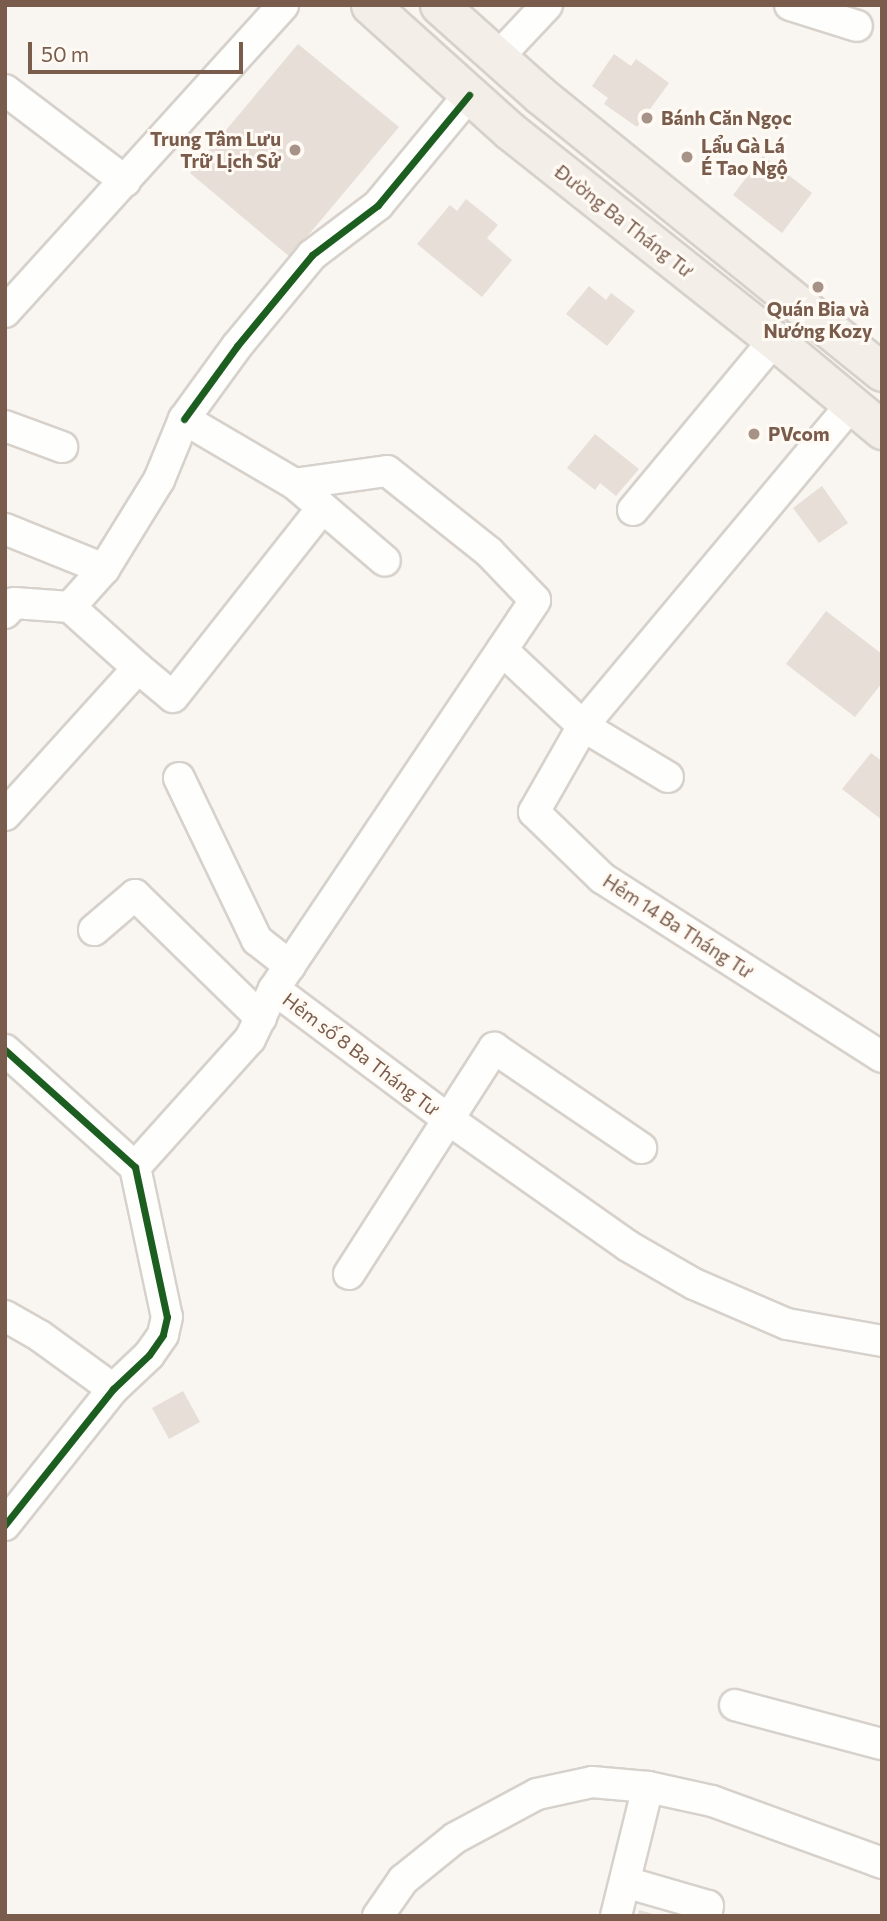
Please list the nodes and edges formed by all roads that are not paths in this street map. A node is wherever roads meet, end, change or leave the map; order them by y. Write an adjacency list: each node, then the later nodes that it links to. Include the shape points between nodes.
1 (283, 5): 12 (street)
2 (370, 5): 9 (main road, Đường Ba Tháng Tư)
3 (439, 5): 7 (main road)
4 (547, 5): 7 (street)
5 (790, 5): 6 (street)
6 (856, 26)
7 (499, 56): 10 (main road)
8 (5, 90): 12 (street)
9 (469, 95): 11 (main road, Đường Ba Tháng Tư); 17 (street, via 378,205 312,255)
10 (540, 95): 11 (main road); 15 (main road)
11 (510, 131): 14 (main road, Đường Ba Tháng Tư)
12 (125, 181): 13 (street)
13 (5, 312)
14 (774, 340): 16 (main road, Đường Ba Tháng Tư); 23 (street)
15 (882, 372)
16 (851, 405): 19 (main road, Đường Ba Tháng Tư); 31 (street)
17 (184, 419): 21 (street); 26 (street, via 159,480)
18 (5, 426): 20 (street)
19 (882, 430)
20 (62, 447)
21 (295, 484): 22 (street); 29 (street, via 387,471 479,544 535,600)
22 (323, 508): 25 (street); 30 (street, via 173,697)
23 (633, 510)
24 (5, 529): 26 (street)
25 (385, 561)
26 (104, 569): 27 (street)
27 (70, 607): 28 (street, via 14,603); 30 (street)
28 (5, 613)
29 (502, 650): 31 (street); 36 (street)
30 (138, 668): 34 (street)
31 (583, 726): 32 (street); 39 (street, Hẻm 14 Ba Tháng Tư, via 534,812 602,878)
32 (668, 777)
33 (179, 778): 36 (street, Hẻm số 8 Ba Tháng Tư, via 257,940)
34 (5, 815)
35 (94, 930): 37 (street, via 135,895)
36 (282, 977): 37 (street); 40 (street, Hẻm số 8 Ba Tháng Tư)
37 (261, 1018): 42 (street, via 250,1039)
38 (5, 1051): 42 (street)
39 (882, 1057)
40 (448, 1119): 41 (street, via 494,1048); 43 (street); 45 (street, Hẻm số 8 Ba Tháng Tư, via 628,1246 694,1284 787,1324)
41 (640, 1148)
42 (135, 1167): 46 (street, via 167,1317 163,1335 149,1355)
43 (349, 1274)
44 (5, 1316): 46 (street)
45 (882, 1341)
46 (113, 1389): 47 (street)
47 (5, 1525)
48 (735, 1705): 49 (street)
49 (882, 1744)
50 (648, 1787): 51 (street, via 712,1801); 52 (street); 53 (street, via 592,1782 537,1794 455,1838 403,1880)
51 (882, 1863)
52 (625, 1882): 54 (street); 55 (street, via 708,1906)
53 (378, 1916)
54 (616, 1916)
55 (706, 1916)

